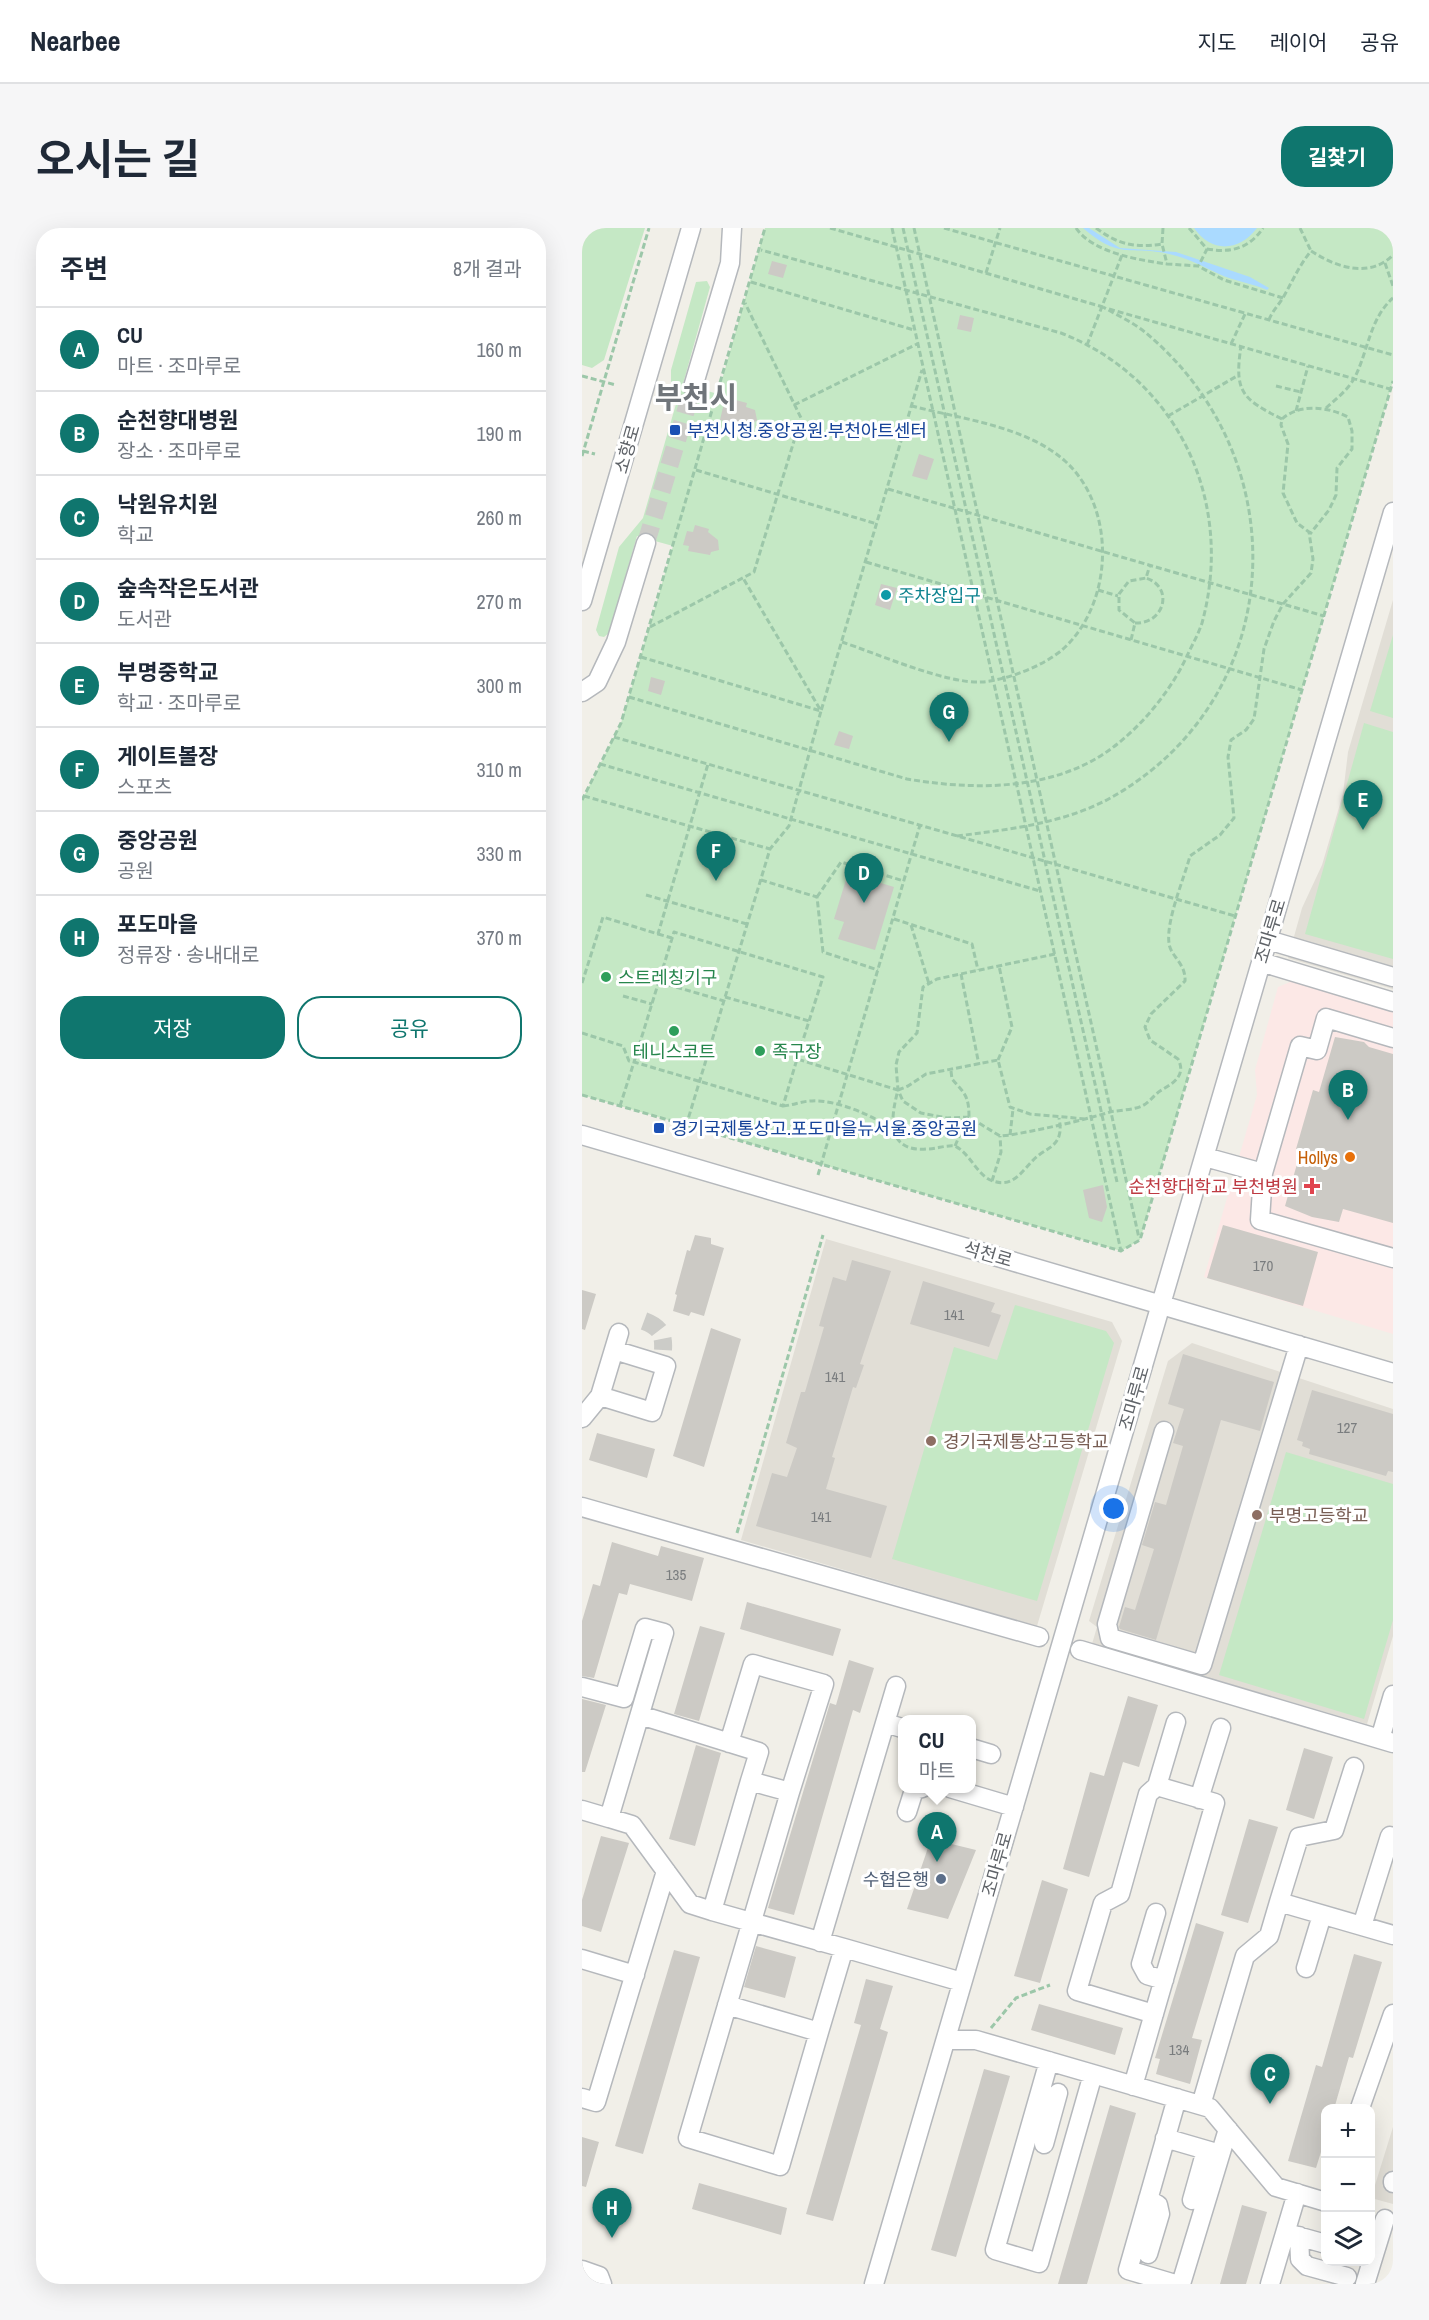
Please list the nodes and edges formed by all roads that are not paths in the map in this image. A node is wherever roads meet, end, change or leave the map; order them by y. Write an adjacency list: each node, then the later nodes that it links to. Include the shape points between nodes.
1 (691, 228): 6 (street, 소향로)
2 (732, 228): 3 (street, via 730,263)
3 (693, 387)
4 (1393, 512): 8 (street, 조마루로)
5 (646, 543): 7 (street, via 616,642 597,682)
6 (582, 601)
7 (582, 692)
8 (1268, 940): 9 (street, 조마루로); 10 (street)
9 (1261, 962): 11 (street); 14 (street, 조마루로)
10 (1393, 977)
11 (1393, 1002)
12 (1393, 1038): 15 (street, via 1326,1018 1317,1050 1300,1046)
13 (582, 1135): 17 (street, 석천로)
14 (1205, 1157): 15 (street); 17 (street, 조마루로)
15 (1263, 1173): 16 (street, via 1260,1220)
16 (1393, 1258)
17 (1162, 1305): 18 (street, 석천로); 45 (street, 조마루로)
18 (1299, 1346): 19 (street, 석천로); 22 (street, via 1202,1665 1110,1638 1107,1624)
19 (1393, 1373)
20 (600, 1396): 20 (street, via 616,1342 661,1357 666,1366 652,1412); 21 (street)
21 (582, 1418)
22 (1164, 1431)
23 (582, 1507): 24 (street)
24 (1039, 1637)
25 (1080, 1650): 34 (street)
26 (896, 1686): 32 (street)
27 (582, 1687): 29 (street)
28 (1393, 1695): 34 (street)
29 (624, 1698): 30 (street); 30 (street, via 645,1628 664,1634)
30 (641, 1710): 35 (street); 48 (street)
31 (1176, 1722): 40 (street)
32 (894, 1726): 58 (street)
33 (1221, 1728): 44 (street)
34 (1387, 1741)
35 (729, 1743): 39 (street, via 759,1752); 41 (street, via 753,1664 824,1684)
36 (976, 1749): 37 (street)
37 (991, 1754)
38 (1354, 1767): 51 (street, via 1334,1830 1299,1837)
39 (750, 1781): 41 (street); 52 (street)
40 (1156, 1786): 44 (street); 66 (street, via 1148,1794 1120,1894 1103,1903 1077,1991)
41 (790, 1792): 55 (street)
42 (913, 1793): 47 (street)
43 (967, 1793): 45 (street)
44 (1199, 1799): 63 (street, via 1215,1803)
45 (1014, 1807): 64 (street, 조마루로)
46 (582, 1810): 48 (street)
47 (907, 1812)
48 (609, 1818): 50 (street, via 632,1825)
49 (1389, 1836): 56 (street)
50 (666, 1871): 52 (street, via 690,1904); 62 (street)
51 (1279, 1902): 54 (street); 78 (street, via 1269,1936 1245,1956)
52 (712, 1911): 55 (street)
53 (1156, 1913): 63 (street, via 1141,1964 1146,1975)
54 (1322, 1915): 56 (street); 61 (street)
55 (752, 1922): 58 (street); 65 (street)
56 (1362, 1926): 57 (street)
57 (1393, 1935)
58 (820, 1942): 59 (street)
59 (844, 1948): 64 (street); 68 (street)
60 (582, 1959): 62 (street)
61 (1306, 1968)
62 (635, 1975): 74 (street, via 596,2102)
63 (1164, 1980): 66 (street)
64 (962, 1982): 69 (street, 조마루로)
65 (728, 2005): 68 (street); 68 (street, via 688,2138 746,2156 780,2166)
66 (1154, 2014): 72 (street)
67 (1393, 2014): 77 (street)
68 (819, 2032)
69 (946, 2040): 70 (street, via 976,2040); 96 (street, 조마루로)
70 (1049, 2061): 71 (street); 73 (street)
71 (1093, 2074): 72 (street); 76 (street)
72 (1134, 2086): 75 (street)
73 (1050, 2091): 76 (street); 76 (street, via 995,2250 1039,2262); 81 (street)
74 (582, 2098)
75 (1177, 2098): 78 (street); 80 (street)
76 (1085, 2101)
77 (1362, 2104)
78 (1201, 2105): 79 (street, via 1210,2108)
79 (1228, 2129): 82 (street); 83 (street, via 1276,2187)
80 (1165, 2138): 82 (street); 84 (street)
81 (1044, 2144)
82 (1213, 2152): 85 (street); 98 (street)
83 (1297, 2193): 86 (street); 88 (street)
84 (1148, 2199): 91 (street, via 1158,2205 1160,2214); 97 (street, via 1128,2270)
85 (1192, 2200)
86 (1321, 2200)
87 (1383, 2218): 90 (street)
88 (1292, 2235): 89 (street); 94 (street, via 1300,2259 1307,2266); 99 (street)
89 (1321, 2243)
90 (1375, 2246)
91 (1148, 2254)
92 (1370, 2266): 100 (street)
93 (582, 2270): 95 (street, via 599,2276)
94 (1347, 2277)
95 (603, 2284)
96 (874, 2284)
97 (1175, 2284)
98 (1181, 2284)
99 (1270, 2284)
100 (1365, 2284)

